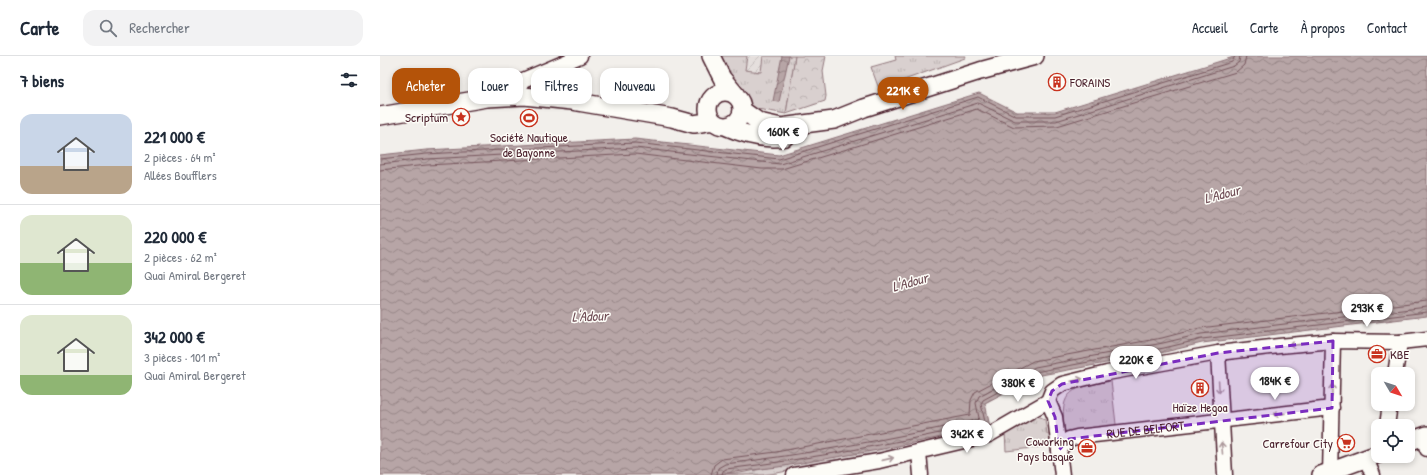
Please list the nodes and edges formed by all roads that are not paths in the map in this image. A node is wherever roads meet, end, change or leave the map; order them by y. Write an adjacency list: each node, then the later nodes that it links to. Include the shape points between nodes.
1 (580, 56): 6 (street)
2 (711, 56): 5 (main road)
3 (1035, 56): 4 (main road)
4 (990, 62): 12 (main road)
5 (722, 78): 9 (main road); 10 (main road)
6 (523, 80)
7 (523, 96): 10 (main road, via 672,118)
8 (468, 101): 11 (main road)
9 (739, 103): 10 (main road, via 728,92); 10 (main road, via 741,115 735,123); 12 (main road, via 759,122 781,128)
10 (715, 112): 12 (main road, via 749,134 780,138 806,133 827,126)
11 (380, 116)
12 (834, 120)
13 (1427, 339): 15 (street)
14 (1333, 341): 15 (street); 16 (street, one-way to 16); 19 (street, one-way to 14)
15 (1400, 342): 17 (street)
16 (1218, 353): 18 (street, one-way to 16, via 1052,391 1062,384 1135,367); 20 (street, one-way to 20)
17 (1397, 367)
18 (1048, 401): 21 (street, via 1055,417); 22 (street, via 989,435)
19 (1332, 408): 20 (street, RUE DE BELFORT, one-way to 20); 25 (street)
20 (1222, 420): 21 (street, RUE DE BELFORT, via 1077,437 1069,439); 29 (street, one-way to 20)
21 (1059, 450): 28 (street)
22 (919, 452): 26 (street, one-way to 22); 27 (street)
23 (1371, 457): 25 (main road)
24 (1372, 463): 30 (street)
25 (1327, 474)
26 (794, 475)
27 (921, 475)
28 (1062, 475)
29 (1225, 475)
30 (1373, 475)

